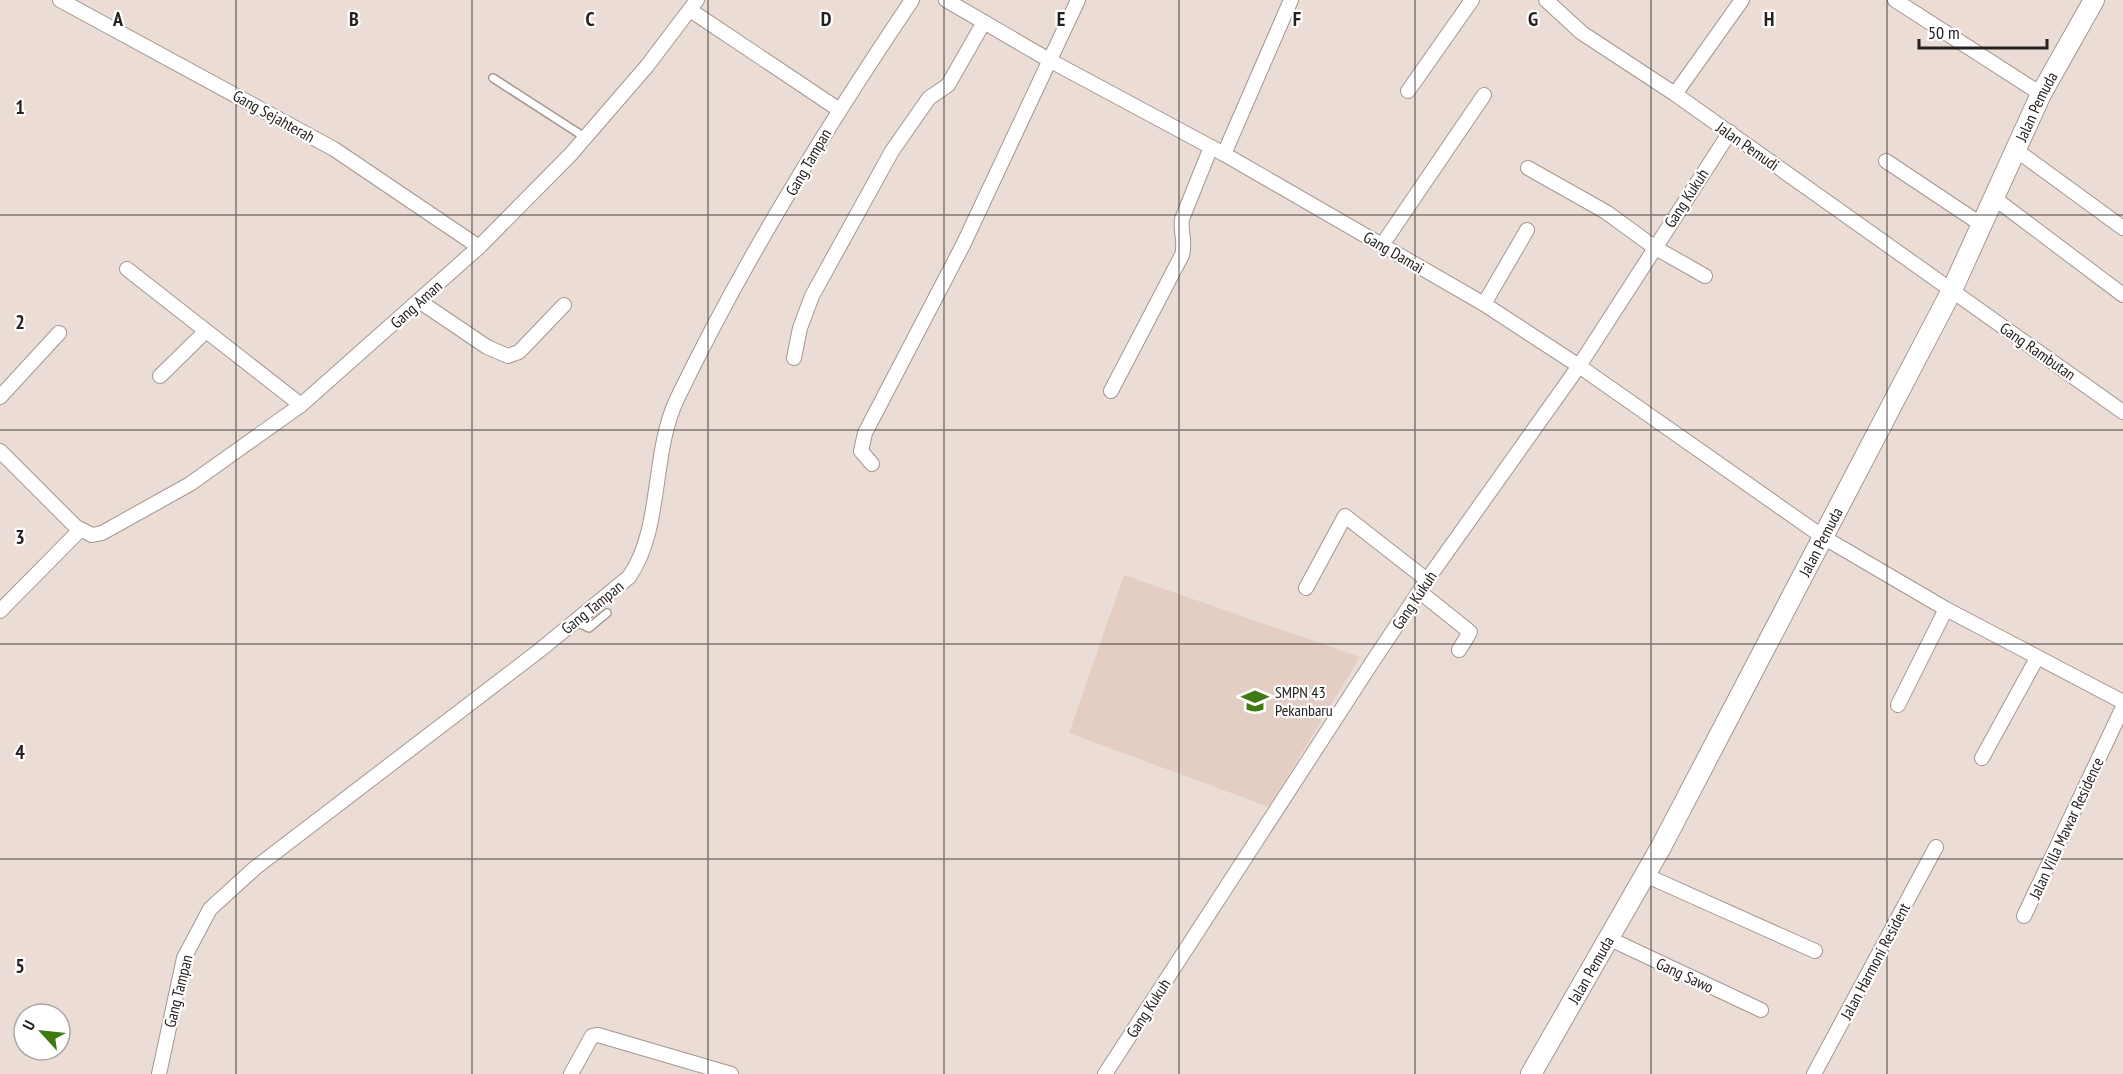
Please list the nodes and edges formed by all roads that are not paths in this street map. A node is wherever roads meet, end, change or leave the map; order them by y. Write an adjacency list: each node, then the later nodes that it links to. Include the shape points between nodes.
1 (60, 0): 31 (street, Gang Sejahterah, via 334,149)
2 (912, 0): 19 (street, Gang Tampan)
3 (946, 0): 12 (street, Gang Damai)
4 (1078, 0): 13 (street)
5 (1291, 0): 23 (street)
6 (1472, 0): 15 (street)
7 (1546, 0): 17 (street, Jalan Pemudi, via 1582,33)
8 (1742, 0): 17 (street)
9 (1895, 0): 18 (street)
10 (2090, 2): 18 (main road, Jalan Pemuda)
11 (694, 5): 19 (street); 21 (street, Gang Aman)
12 (984, 22): 13 (street, Gang Damai); 42 (street, via 948,85 929,98 892,151 812,296)
13 (1049, 60): 23 (street, Gang Damai); 50 (street, via 963,245 865,433 861,451)
14 (493, 78): 21 (lane)
15 (1408, 91)
16 (1484, 94): 30 (street)
17 (1676, 94): 20 (street, Jalan Pemudi)
18 (2041, 94): 22 (main road, Jalan Pemuda)
19 (838, 109): 58 (street, Gang Tampan, via 677,400 662,439 650,517 636,567)
20 (1730, 132): 32 (street, Gang Kukuh); 35 (street, Jalan Pemudi)
21 (586, 138): 31 (street, Gang Aman)
22 (2016, 150): 26 (main road, Jalan Pemuda); 28 (street)
23 (1218, 151): 30 (street, Gang Damai); 45 (street, via 1182,219 1182,255)
24 (1886, 161): 27 (street)
25 (1528, 168): 32 (street, via 1606,212)
26 (1994, 198): 27 (main road, Jalan Pemuda); 36 (street)
27 (1982, 225): 35 (main road, Jalan Pemuda)
28 (2123, 228)
29 (1527, 230): 38 (street)
30 (1382, 245): 38 (street, Gang Damai)
31 (479, 247): 37 (street, Gang Aman)
32 (1654, 247): 34 (street); 43 (street, Gang Kukuh)
33 (127, 269): 40 (street)
34 (1705, 276)
35 (1952, 290): 48 (street, Gang Rambutan); 52 (main road, Jalan Pemuda)
36 (2123, 295)
37 (419, 301): 39 (street, via 487,347 508,356 519,352); 47 (street, Gang Aman)
38 (1484, 304): 43 (street, Gang Damai)
39 (564, 305)
40 (205, 332): 44 (street); 47 (street)
41 (59, 333): 46 (street)
42 (794, 358)
43 (1579, 366): 52 (street, Gang Damai); 53 (street, Gang Kukuh)
44 (159, 376)
45 (1111, 391)
46 (0, 397)
47 (301, 405): 51 (street, Gang Aman, via 190,484 102,533 92,535)
48 (2123, 412)
49 (0, 451): 51 (street)
50 (872, 464)
51 (80, 530): 56 (street)
52 (1823, 537): 55 (street, Gang Damai); 65 (main road, Jalan Pemuda)
53 (1423, 586): 54 (street, via 1345,516); 59 (street, via 1470,632); 73 (street, Gang Kukuh)
54 (1306, 588)
55 (1946, 609): 60 (street, Gang Damai); 62 (street)
56 (0, 611)
57 (607, 612): 58 (lane, via 589,628)
58 (574, 622): 70 (street, Gang Tampan, via 255,868 210,909 184,958)
59 (1459, 650)
60 (2037, 658): 61 (street, Gang Damai); 63 (street)
61 (2123, 704): 66 (street, Jalan Villa Mawar Residence)
62 (1898, 705)
63 (1982, 758)
64 (1936, 847): 75 (street, Jalan Harmoni Resident)
65 (1645, 875): 67 (main road, Jalan Pemuda); 68 (street)
66 (2024, 916)
67 (1610, 939): 69 (street, Gang Sawo); 74 (main road, Jalan Pemuda)
68 (1815, 951)
69 (1761, 1010)
70 (159, 1074)
71 (571, 1074): 72 (street, via 592,1036 597,1035)
72 (731, 1074)
73 (1105, 1074)
74 (1531, 1074)
75 (1814, 1074)

